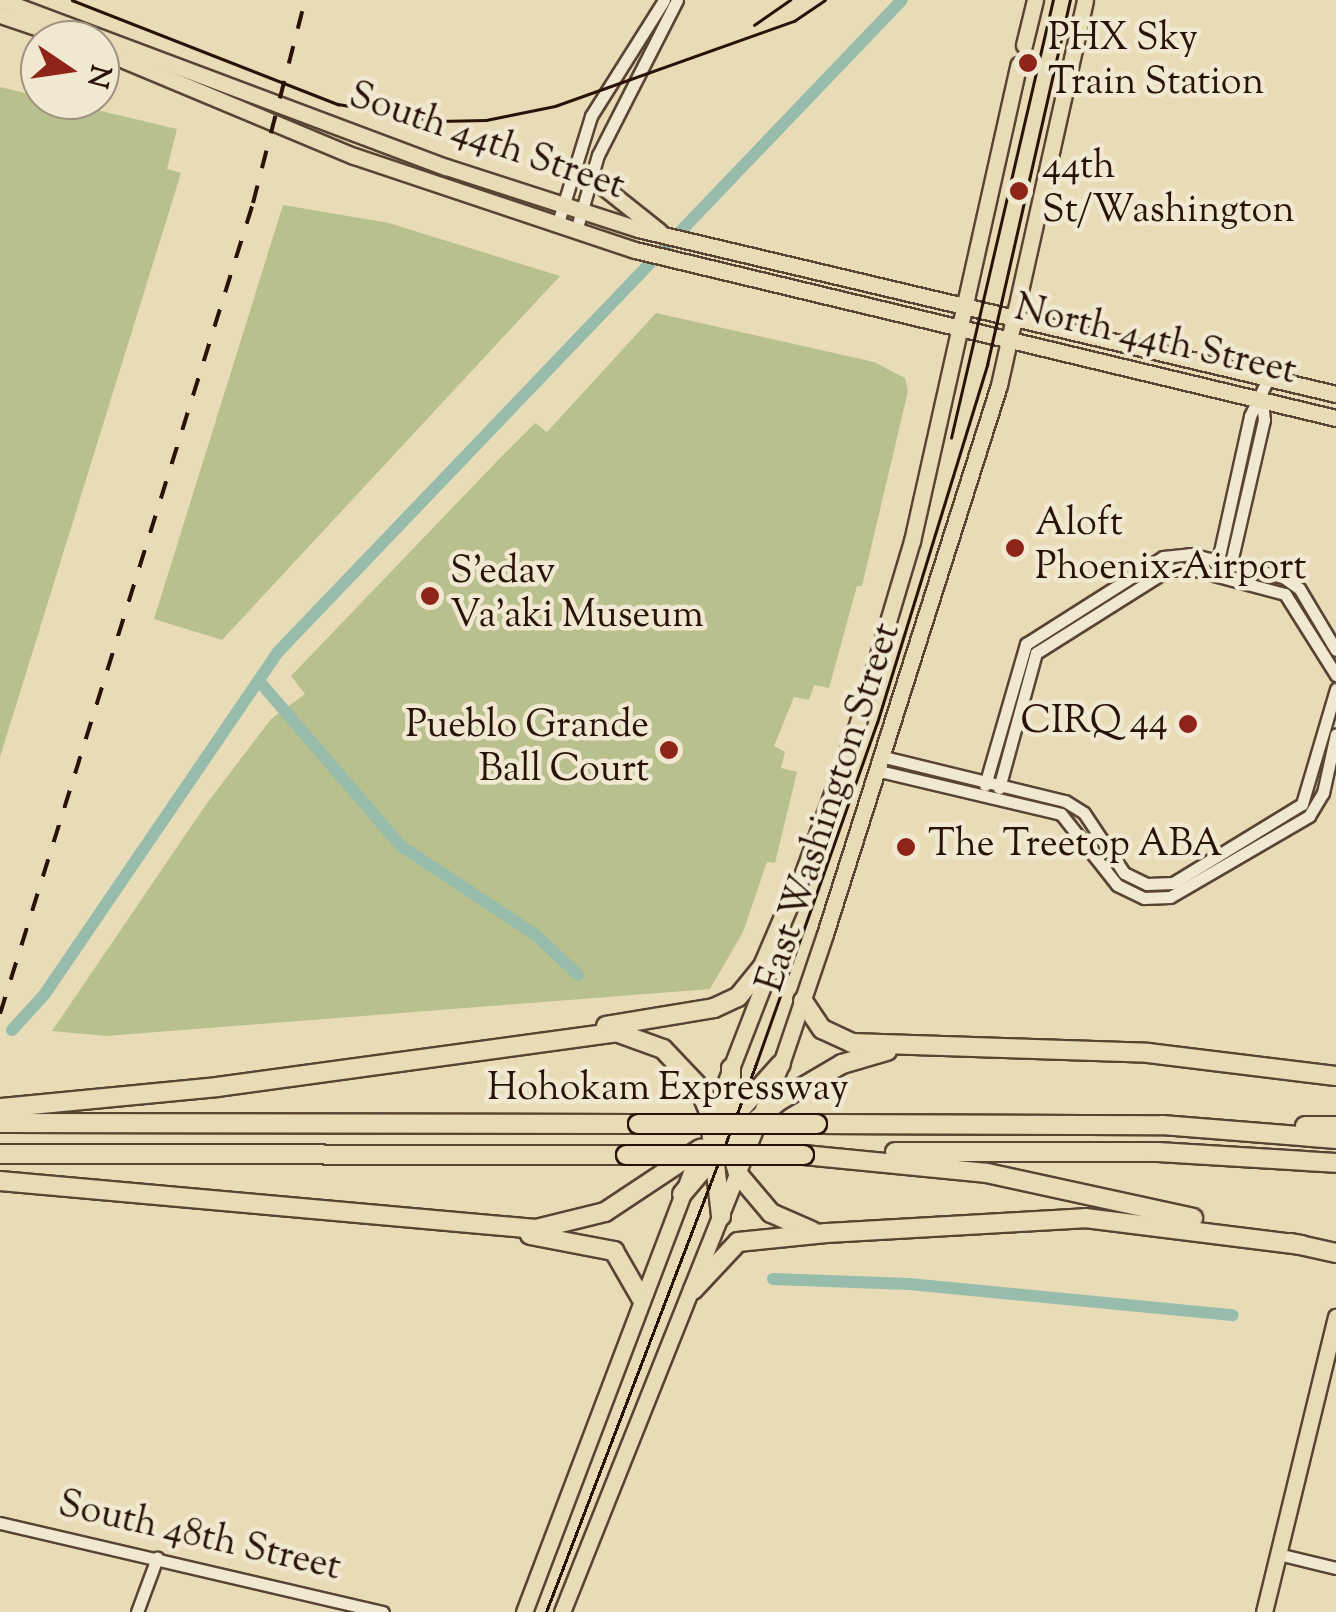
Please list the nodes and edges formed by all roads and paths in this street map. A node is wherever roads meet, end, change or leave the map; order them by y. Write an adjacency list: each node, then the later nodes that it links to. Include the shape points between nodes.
1 (0, 0): 10 (main road, South 44th Street)
2 (664, 0): 10 (street, via 596,106)
3 (677, 0): 9 (street)
4 (1036, 0): 6 (main road)
5 (1085, 0): 16 (main road, East Washington Street)
6 (1024, 44)
7 (120, 58): 12 (main road, South 44th Street, via 354,156)
8 (1018, 65): 15 (main road, East Washington Street)
9 (591, 177): 11 (street); 13 (main road)
10 (562, 206): 11 (main road, South 44th Street); 12 (street)
11 (582, 212): 13 (main road, South 44th Street); 14 (street)
12 (557, 226): 14 (main road, South 44th Street)
13 (659, 231): 15 (main road, South 44th Street)
14 (576, 232): 17 (main road, South 44th Street)
15 (964, 306): 16 (main road, North 44th Street); 17 (main road, East Washington Street)
16 (1015, 318): 18 (main road, East Washington Street); 19 (main road, North 44th Street)
17 (959, 331): 18 (main road, North 44th Street); 32 (main road, East Washington Street, via 900,582)
18 (1010, 342): 21 (main road, North 44th Street); 28 (main road, East Washington Street)
19 (1268, 379): 20 (main road, North 44th Street); 21 (street)
20 (1336, 394)
21 (1262, 400): 22 (main road, North 44th Street); 23 (street, via 1250,416)
22 (1336, 418)
23 (1223, 569): 24 (street, via 1294,583); 25 (street, via 1286,594); 29 (street, via 1190,554 1163,557 1026,644)
24 (1336, 650)
25 (1336, 675)
26 (1336, 689): 29 (street, via 1302,804 1172,883 1147,884 1124,873 1072,804)
27 (1336, 734): 31 (street, via 1320,803 1309,816 1176,896 1144,898 1126,890 1108,876 1068,817)
28 (878, 763): 29 (street); 30 (street); 33 (main road, East Washington Street)
29 (993, 782): 30 (street); 31 (street)
30 (983, 794): 31 (street)
31 (996, 797)
32 (796, 890): 34 (highway, via 763,966 738,998); 37 (main road, East Washington Street)
33 (803, 1001): 35 (highway, via 838,1040); 36 (main road, East Washington Street)
34 (580, 1034): 39 (highway); 42 (highway, via 629,1034 663,1049 698,1086)
35 (918, 1047): 38 (highway, via 1148,1052); 40 (highway, via 842,1064)
36 (781, 1064): 40 (main road, East Washington Street); 42 (highway)
37 (732, 1068): 42 (highway)
38 (1336, 1076)
39 (3, 1115): 41 (highway, Hohokam Expressway, bridge)
40 (760, 1118): 42 (highway); 46 (main road, East Washington Street)
41 (1333, 1132)
42 (717, 1138): 46 (highway); 48 (highway); 49 (highway); 50 (highway, via 596,1216)
43 (0, 1154): 44 (highway, Hohokam Expressway, bridge)
44 (804, 1155): 45 (highway, Hohokam Expressway, via 1115,1152); 52 (highway, via 1020,1179)
45 (1329, 1162)
46 (738, 1174): 49 (main road, East Washington Street); 51 (highway, via 780,1219)
47 (0, 1180): 50 (highway)
48 (682, 1194): 55 (main road)
49 (721, 1216): 54 (main road, East Washington Street)
50 (505, 1229): 55 (highway, via 607,1247 630,1269)
51 (828, 1233): 52 (highway, via 1096,1219); 54 (highway, via 738,1242)
52 (1301, 1245): 53 (highway)
53 (1336, 1253)
54 (693, 1290): 65 (main road, East Washington Street)
55 (641, 1298): 64 (main road)
56 (1335, 1320): 57 (main road)
57 (1329, 1376): 59 (main road)
58 (0, 1523): 60 (street, South 48th Street)
59 (1278, 1554): 61 (street); 66 (main road)
60 (157, 1558): 62 (street); 63 (street, South 48th Street)
61 (1336, 1568)
62 (137, 1612)
63 (384, 1612)
64 (524, 1612)
65 (562, 1612)
66 (1264, 1612)

